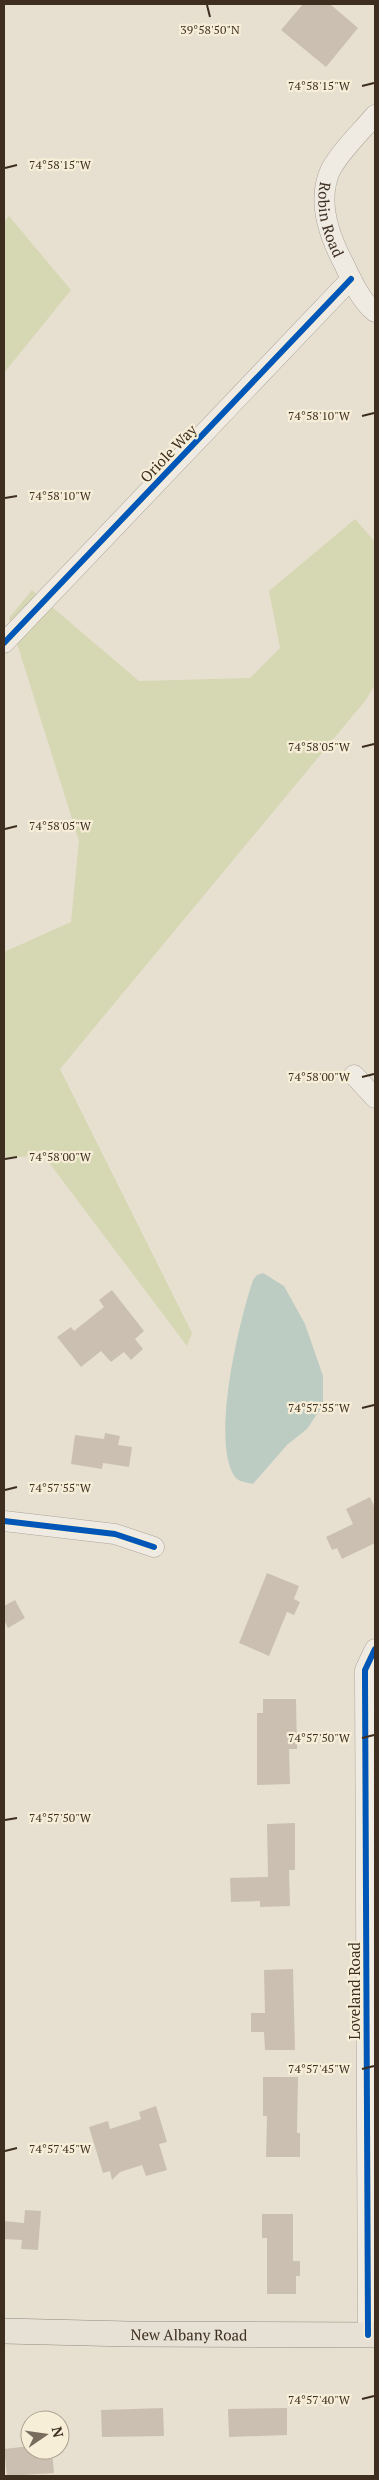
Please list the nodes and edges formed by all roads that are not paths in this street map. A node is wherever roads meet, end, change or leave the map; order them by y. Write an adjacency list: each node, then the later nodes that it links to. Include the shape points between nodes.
1 (375, 115): 2 (street, Robin Road, via 331,169 324,193 326,219 333,244)
2 (351, 279): 3 (street, Robin Road); 4 (street, Oriole Way)
3 (375, 312)
4 (4, 643)
5 (354, 1075): 6 (street)
6 (375, 1098)
7 (4, 1522): 8 (street, via 115,1534)
8 (154, 1547)
9 (375, 1649): 11 (street, Loveland Road, via 365,1670)
10 (4, 2331): 11 (main road, New Albany Road)
11 (372, 2335)

